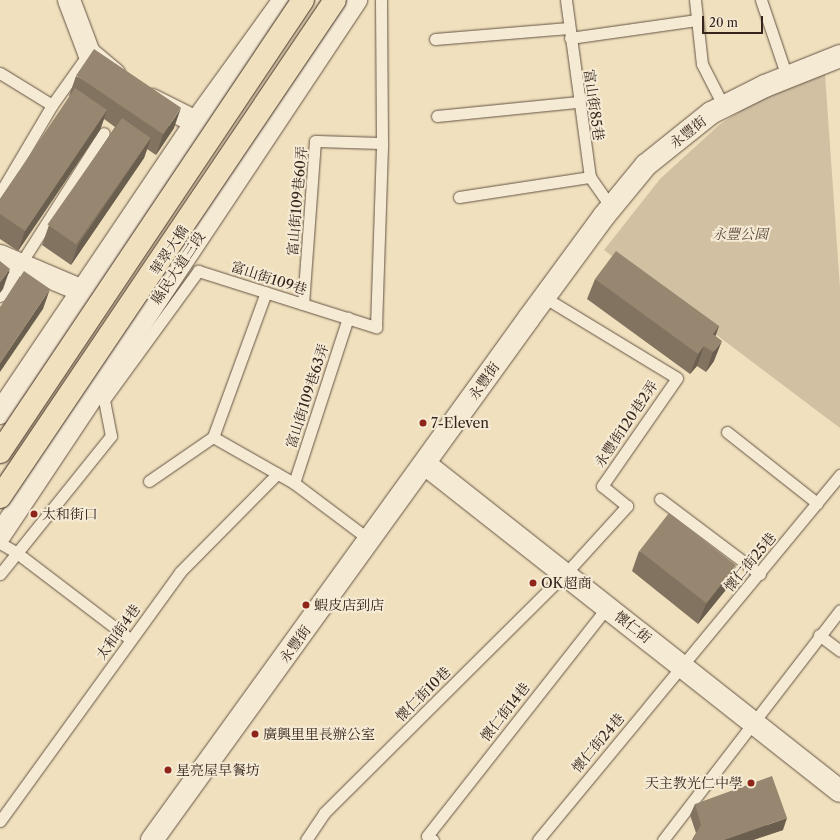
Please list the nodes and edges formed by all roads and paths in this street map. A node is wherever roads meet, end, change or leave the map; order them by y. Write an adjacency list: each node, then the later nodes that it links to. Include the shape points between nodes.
1 (69, 0): 13 (street)
2 (284, 0): 21 (street)
3 (303, 0): 39 (highway, 華翠大橋, bridge)
4 (335, 0): 45 (highway, 華翠大橋, bridge)
5 (356, 0): 48 (street, 縣民大道三段)
6 (381, 0): 23 (lane, 富山街109巷)
7 (566, 0): 11 (lane, 富山街85巷)
8 (695, 0): 10 (lane)
9 (761, 0): 16 (lane)
10 (697, 20): 11 (lane); 19 (lane, via 702,64)
11 (570, 33): 12 (lane); 17 (lane, 富山街85巷)
12 (435, 39)
13 (89, 53): 18 (lane); 21 (street, via 104,68 152,99)
14 (840, 56): 16 (street, 永豐街)
15 (0, 73): 18 (lane)
16 (787, 77): 19 (street, 永豐街)
17 (578, 102): 20 (lane); 24 (lane, 富山街85巷)
18 (52, 105): 25 (lane)
19 (724, 107): 27 (street, 永豐街, via 711,113 646,165)
20 (438, 116)
21 (196, 122): 30 (street)
22 (104, 133): 29 (lane)
23 (382, 142): 34 (lane, 富山街109巷60弄, via 315,141); 35 (lane, 富山街109巷, via 376,327)
24 (590, 177): 26 (lane); 27 (lane, 富山街85巷)
25 (0, 193)
26 (459, 197)
27 (611, 207): 33 (street, 永豐街)
28 (0, 256): 29 (street)
29 (22, 264): 30 (street); 32 (lane)
30 (83, 291): 36 (street)
31 (266, 292): 34 (lane, 富山街109巷); 38 (lane); 51 (lane, 富山街109巷, via 198,271 104,400 111,436)
32 (0, 296)
33 (544, 297): 40 (street, 永豐街); 53 (lane, 永豐街120巷2弄, via 676,378 602,486 627,506)
34 (303, 304): 35 (lane, 富山街109巷)
35 (348, 318): 44 (lane, 富山街109巷63弄)
36 (0, 413)
37 (727, 432): 47 (lane)
38 (213, 437): 41 (lane); 43 (lane)
39 (0, 452)
40 (425, 464): 49 (street, 永豐街); 53 (street, 懷仁街)
41 (277, 474): 44 (lane); 58 (lane, 太和街4巷, via 180,572)
42 (840, 475): 47 (lane, 懷仁街25巷)
43 (149, 481)
44 (294, 483): 49 (lane)
45 (0, 498)
46 (660, 499): 54 (lane)
47 (817, 503): 54 (lane, 懷仁街25巷)
48 (0, 536)
49 (370, 540): 65 (street, 永豐街)
50 (0, 543): 51 (lane)
51 (17, 553): 52 (lane, 富山街109巷); 58 (lane)
52 (0, 574)
53 (566, 574): 55 (street, 懷仁街); 66 (lane, 懷仁街10巷, via 324,813)
54 (760, 574): 60 (lane, 懷仁街25巷)
55 (607, 607): 60 (street, 懷仁街); 64 (lane, 懷仁街14巷)
56 (840, 610): 57 (lane)
57 (819, 635): 59 (lane); 61 (lane)
58 (131, 640): 63 (lane, 太和街4巷)
59 (840, 651)
60 (682, 666): 61 (street, 懷仁街); 67 (lane, 懷仁街24巷)
61 (752, 721): 62 (street, 懷仁街); 68 (lane)
62 (840, 791)
63 (0, 821)
64 (430, 838)
65 (152, 840)
66 (306, 840)
67 (538, 840)
68 (663, 840)

